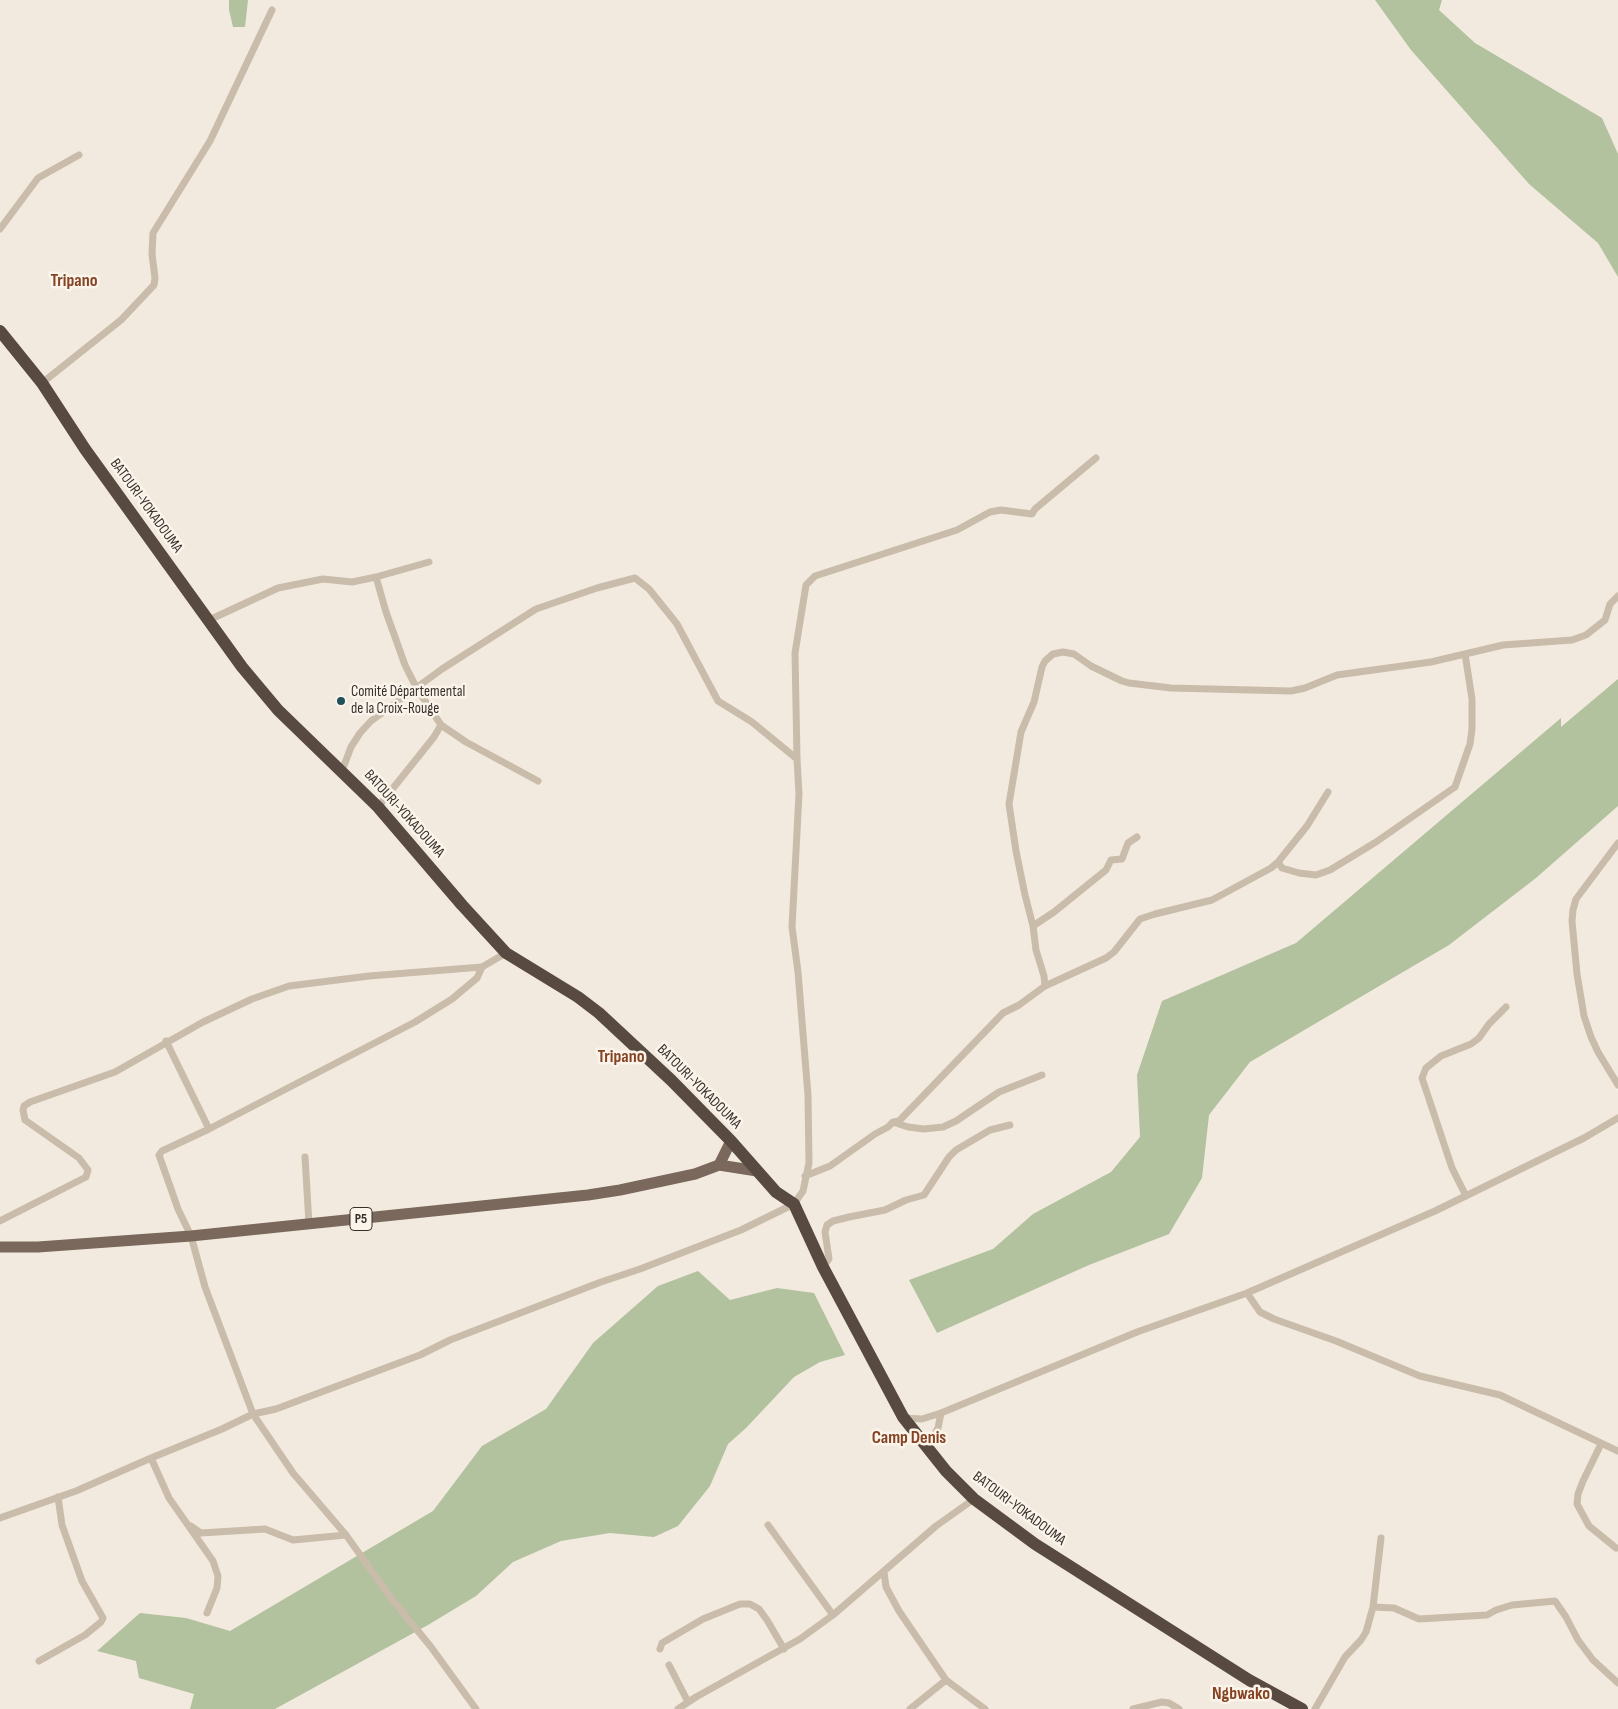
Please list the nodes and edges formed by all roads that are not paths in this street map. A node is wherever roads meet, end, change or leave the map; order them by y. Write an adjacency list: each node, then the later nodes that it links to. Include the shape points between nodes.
1 (272, 10): 5 (street, via 210,141 153,233 154,285 121,320)
2 (79, 155): 3 (street, via 38,178)
3 (0, 229)
4 (0, 331): 5 (highway, BATOURI-YOKADOUMA)
5 (42, 383): 10 (highway, BATOURI-YOKADOUMA, via 85,449)
6 (1096, 458): 14 (street, via 1032,514 996,510 957,530 809,579 803,595 795,653)
7 (429, 562): 8 (street)
8 (376, 578): 10 (street, via 352,582 323,580 278,588); 12 (street, via 399,651)
9 (1618, 596): 11 (street, via 1610,604 1605,620 1586,636 1564,641 1503,645)
10 (209, 620): 15 (highway, BATOURI-YOKADOUMA, via 278,710)
11 (1465, 654): 21 (street, via 1472,729 1455,788 1330,870 1316,875 1299,873 1282,868); 22 (street, via 1337,675 1291,691 1211,690 1134,684 1091,666 1070,652 1053,654 1042,667 1034,702 1022,732 1010,804 1016,851)
12 (416, 687): 13 (street); 14 (street, via 536,609 635,578 649,589 677,624 718,701 752,722); 15 (street, via 360,733)
13 (441, 725): 16 (street); 18 (street)
14 (797, 759): 38 (street, via 798,828 792,927 808,1095 809,1163)
15 (342, 771): 18 (highway, BATOURI-YOKADOUMA)
16 (538, 781)
17 (1328, 792): 21 (street, via 1307,826)
18 (378, 807): 23 (highway, BATOURI-YOKADOUMA)
19 (1137, 838): 22 (street, via 1128,843 1122,860 1111,860 1106,870)
20 (1618, 843): 29 (street, via 1576,899 1572,921 1584,1016 1591,1038)
21 (1278, 862): 25 (street, via 1254,879 1212,900 1140,919 1106,958)
22 (1033, 926): 25 (street)
23 (506, 952): 24 (street); 34 (highway, BATOURI-YOKADOUMA, via 599,1013)
24 (482, 967): 27 (street, via 289,986 252,999); 33 (street, via 477,978 452,999 415,1022)
25 (1045, 986): 31 (street, via 1003,1014 899,1121)
26 (1506, 1007): 39 (street, via 1479,1038 1441,1056 1426,1068 1422,1078 1452,1168)
27 (166, 1041): 33 (street); 41 (street, via 114,1072 24,1106 25,1120 79,1158 88,1170 86,1177)
28 (1042, 1075): 31 (street, via 999,1092 943,1127 924,1130)
29 (1618, 1085)
30 (1618, 1118): 39 (street)
31 (893, 1122): 38 (street, via 830,1166)
32 (1010, 1124): 45 (street, via 990,1130 956,1150 924,1195 885,1210 827,1225 829,1259)
33 (209, 1129): 43 (street, via 159,1154)
34 (731, 1141): 36 (main road); 37 (highway, BATOURI-YOKADOUMA)
35 (305, 1157): 42 (street)
36 (718, 1165): 37 (main road); 42 (main road, P5, via 695,1174 596,1194)
37 (757, 1171): 40 (highway, BATOURI-YOKADOUMA, via 776,1192)
38 (806, 1176): 40 (street)
39 (1466, 1196): 46 (street)
40 (794, 1204): 45 (highway, BATOURI-YOKADOUMA); 48 (street, via 741,1230 450,1340 412,1358 276,1409)
41 (0, 1221)
42 (309, 1224): 43 (main road, P5)
43 (191, 1236): 44 (main road, P5); 48 (street, via 205,1288)
44 (0, 1247)
45 (823, 1267): 49 (highway, BATOURI-YOKADOUMA)
46 (1247, 1293): 47 (street, via 1137,1332); 50 (street, via 1260,1312 1274,1319 1336,1340 1420,1376 1500,1395)
47 (941, 1413): 49 (street, via 922,1419); 51 (street, via 938,1428)
48 (253, 1414): 53 (street); 59 (street, via 294,1473)
49 (903, 1418): 51 (highway, BATOURI-YOKADOUMA)
50 (1601, 1444): 52 (street); 61 (street, via 1577,1504 1589,1526)
51 (927, 1448): 55 (highway, BATOURI-YOKADOUMA)
52 (1618, 1452)
53 (151, 1458): 54 (street); 57 (street)
54 (58, 1497): 56 (street); 70 (street, via 62,1524 82,1581 103,1618 85,1635)
55 (974, 1499): 62 (street, via 936,1526); 81 (highway, BATOURI-YOKADOUMA, via 1127,1604)
56 (0, 1518)
57 (183, 1520): 59 (street, via 201,1533 264,1529 293,1540); 66 (street, via 213,1562 218,1576)
58 (768, 1525): 67 (street)
59 (346, 1535): 75 (street)
60 (1381, 1538): 65 (street)
61 (1616, 1548)
62 (884, 1572): 63 (street); 64 (street)
63 (873, 1581): 64 (street); 67 (street)
64 (886, 1587): 72 (street)
65 (1373, 1607): 73 (street, via 1394,1608 1419,1619 1487,1615 1512,1605 1555,1601 1593,1660); 82 (street, via 1366,1632 1346,1657)
66 (207, 1613)
67 (833, 1615): 69 (street)
68 (660, 1649): 69 (street, via 662,1643 703,1619 740,1604 750,1604 759,1609)
69 (784, 1649): 74 (street)
70 (39, 1661)
71 (669, 1665): 74 (street)
72 (946, 1680): 77 (street); 78 (street)
73 (1618, 1683)
74 (688, 1702): 76 (street)
75 (476, 1709)
76 (678, 1709)
77 (910, 1709)
78 (985, 1709)
79 (1133, 1709): 80 (street, via 1162,1702)
80 (1179, 1709)
81 (1302, 1709)
82 (1315, 1709)

